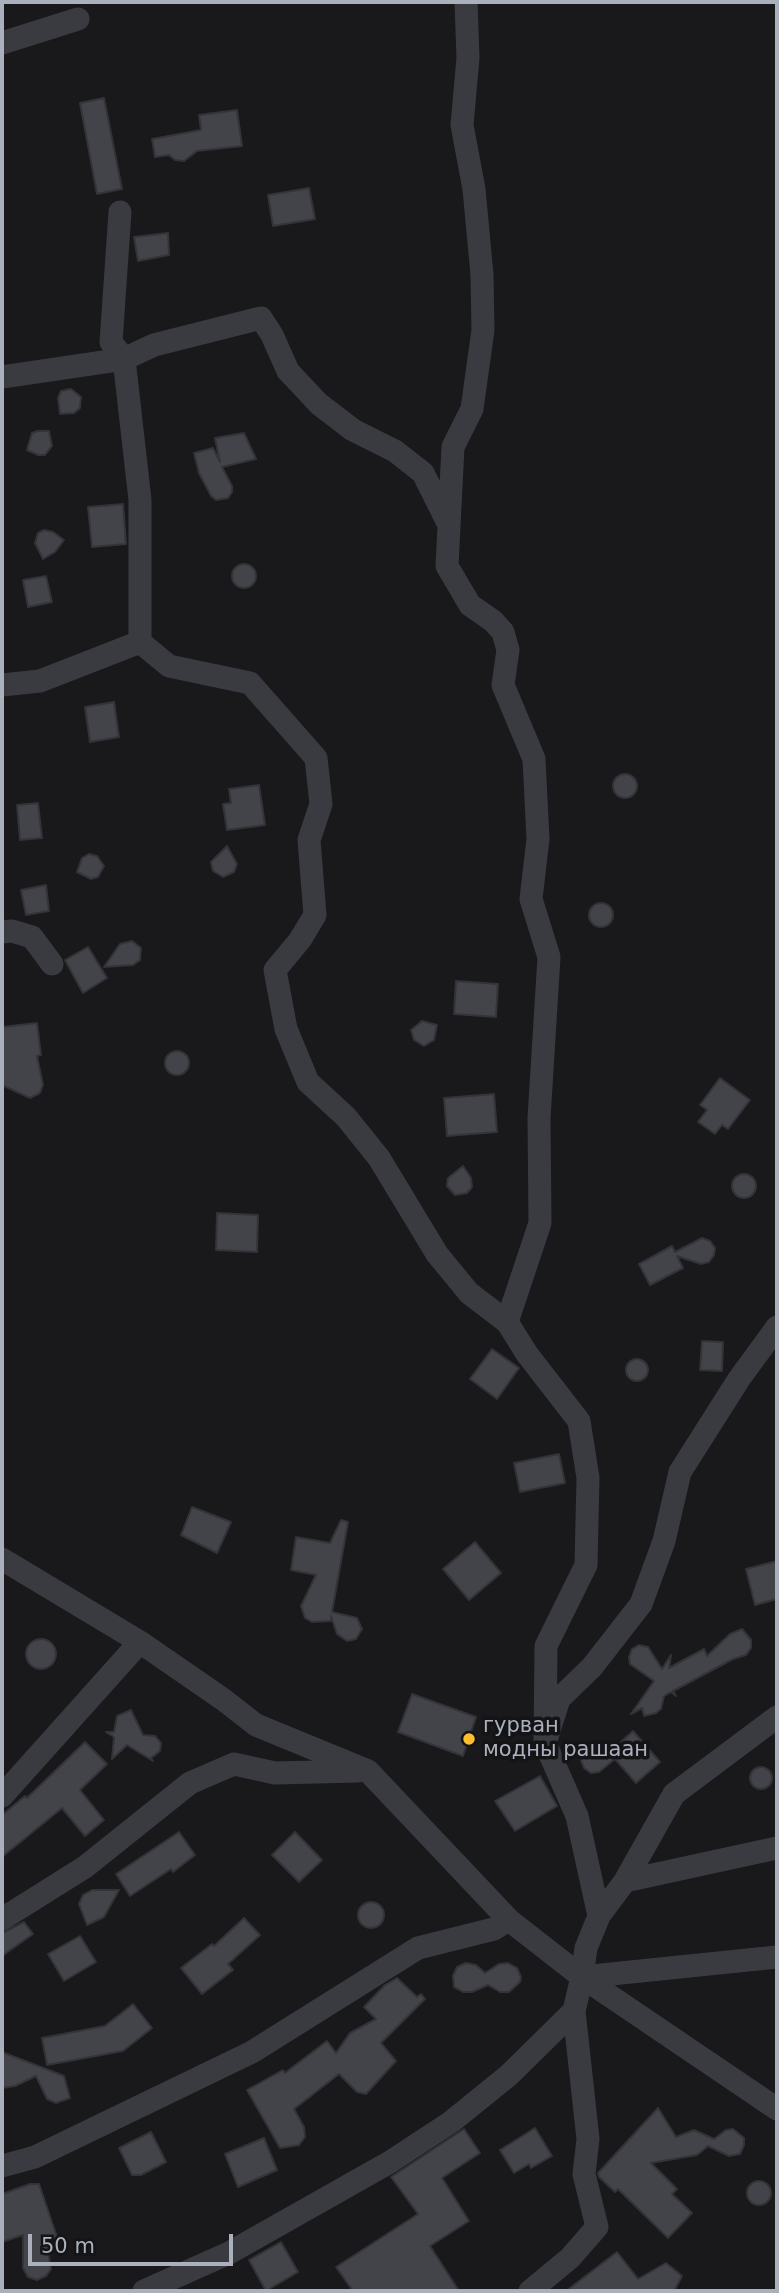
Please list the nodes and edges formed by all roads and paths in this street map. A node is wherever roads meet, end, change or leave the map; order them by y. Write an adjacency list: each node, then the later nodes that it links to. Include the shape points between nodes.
1 (466, 2): 7 (street, via 468,58 462,125 474,188 483,330 472,409 453,447)
2 (78, 19): 3 (street)
3 (2, 43)
4 (120, 212): 5 (street, via 111,342)
5 (124, 359): 6 (street); 7 (street, via 154,345 261,318 288,371 319,404 423,473); 8 (street, via 140,500)
6 (2, 377)
7 (449, 527): 12 (street, via 447,566 470,605 503,632 508,650 503,685 534,758 538,839 531,899 548,957 539,1118 540,1223)
8 (140, 642): 9 (street, via 40,681); 12 (street, via 169,666 250,682 316,758 321,804 309,840 315,915 275,970 286,1029 308,1082 346,1117 379,1158 437,1255 469,1293)
9 (2, 685)
10 (2, 932): 11 (street, via 33,936)
11 (52, 964)
12 (507, 1322): 17 (street, via 579,1421 588,1478 586,1564 546,1646)
13 (777, 1326): 17 (street, via 680,1472 664,1541 641,1604 592,1667 559,1699)
14 (2, 1559): 15 (street)
15 (140, 1642): 18 (street, via 256,1726); 19 (street)
16 (777, 1717): 21 (street, via 674,1794)
17 (545, 1743): 22 (street, via 576,1816)
18 (368, 1771): 23 (street, via 275,1773 234,1764 190,1783 85,1867); 24 (street)
19 (2, 1796)
20 (777, 1848): 21 (street)
21 (625, 1881): 22 (street)
22 (599, 1916): 26 (street, via 586,1948)
23 (2, 1919)
24 (509, 1920): 26 (street); 29 (street, via 494,1929 418,1948 252,2052 35,2157)
25 (777, 1957): 26 (street)
26 (582, 1977): 27 (street); 28 (street)
27 (574, 2011): 30 (street, via 509,2075 452,2122 229,2253); 31 (street, via 588,2139 584,2174 597,2227 570,2258)
28 (777, 2109)
29 (2, 2166)
30 (144, 2291)
31 (530, 2291)

